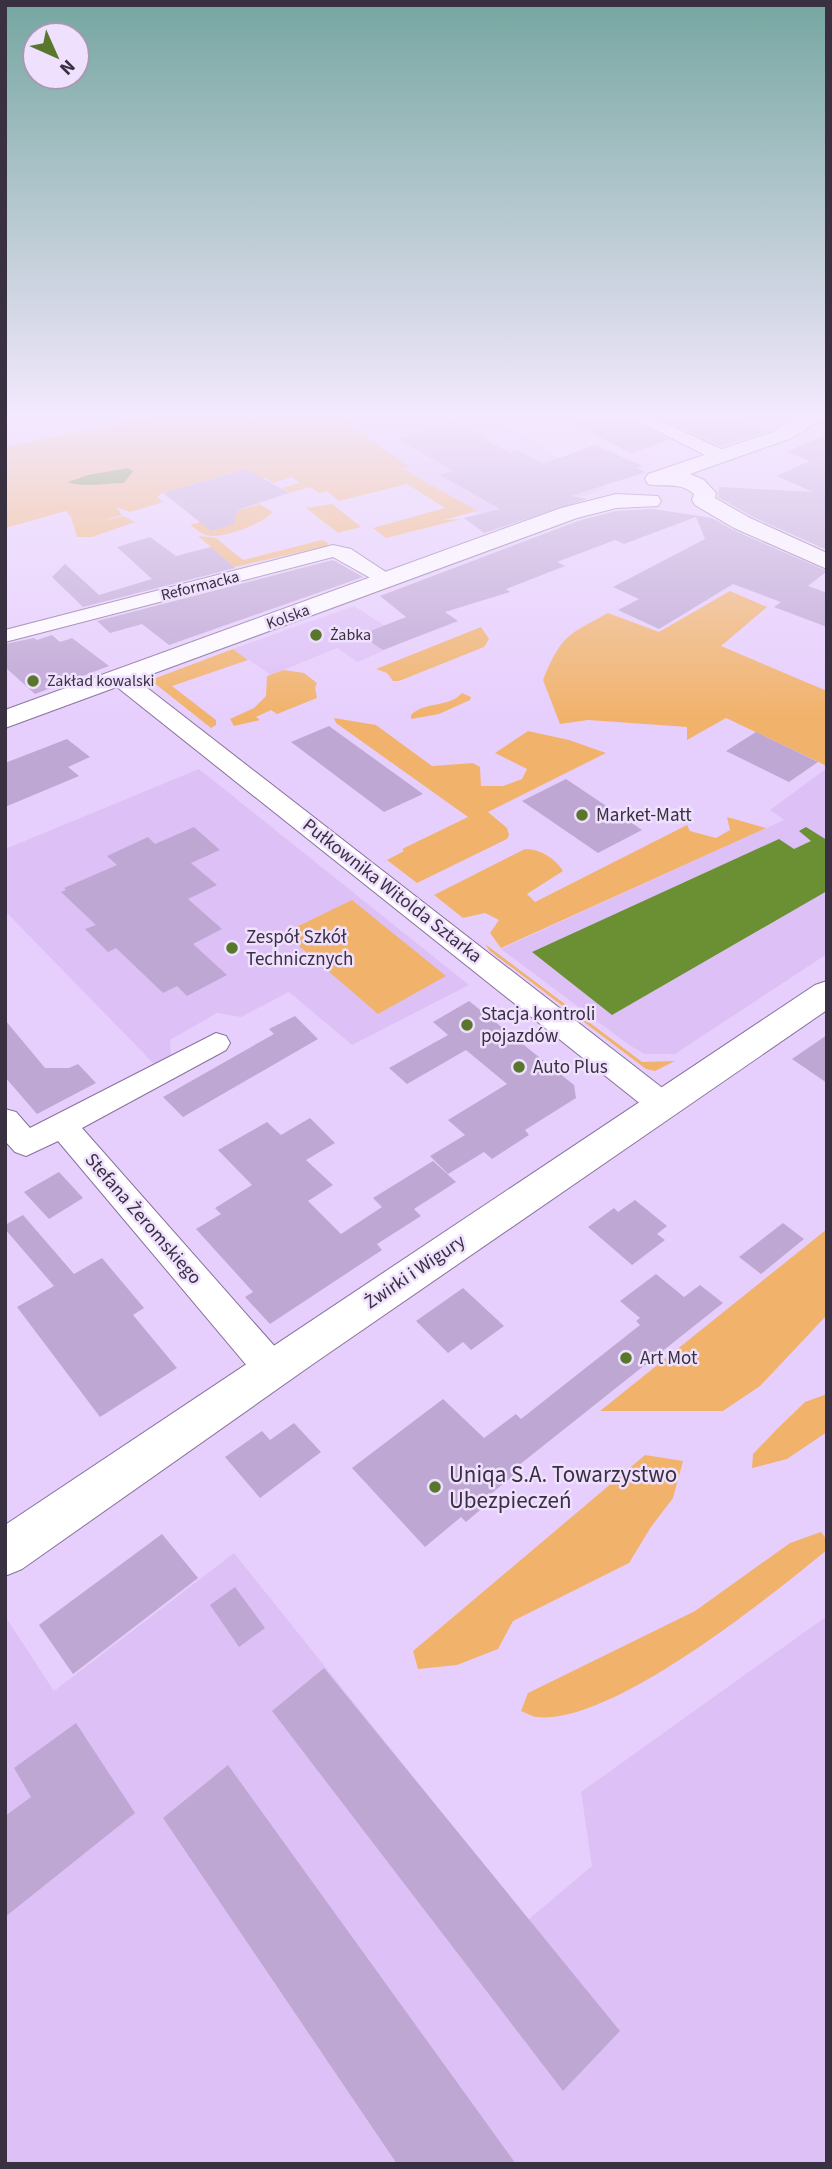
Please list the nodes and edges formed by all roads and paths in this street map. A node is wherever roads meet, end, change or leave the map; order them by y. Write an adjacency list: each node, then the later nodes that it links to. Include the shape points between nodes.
1 (568, 513): 4 (street, Kolska)
2 (718, 513): 3 (street)
3 (827, 562)
4 (388, 580): 5 (street, Reformacka, via 336,551); 6 (street, Kolska)
5 (5, 636)
6 (120, 678): 7 (street, Kolska); 10 (street, Pułkownika Witolda Sztarka)
7 (5, 720)
8 (827, 993): 10 (street, Żwirki i Wigury)
9 (216, 1043): 11 (street)
10 (663, 1105): 13 (street, Żwirki i Wigury)
11 (62, 1125): 12 (street); 13 (street, Stefana Żeromskiego)
12 (12, 1140)
13 (272, 1369): 14 (street, Żwirki i Wigury)
14 (5, 1553)

